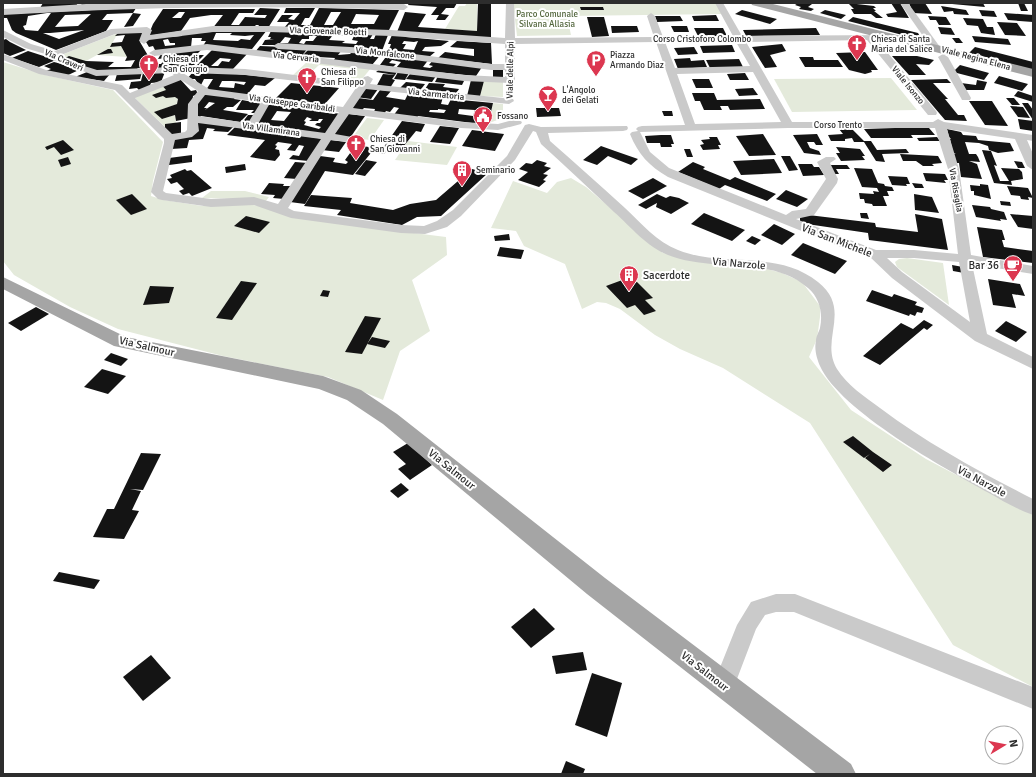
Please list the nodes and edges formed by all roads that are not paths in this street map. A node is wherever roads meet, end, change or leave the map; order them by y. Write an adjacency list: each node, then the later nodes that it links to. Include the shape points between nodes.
1 (510, 3): 20 (street, Viale delle Alpi)
2 (719, 3): 19 (street)
3 (756, 3): 14 (main road, Viale Regina Elena)
4 (904, 3): 23 (street)
5 (79, 5): 6 (street); 9 (street)
6 (163, 5): 7 (street)
7 (291, 6): 8 (street); 11 (street)
8 (404, 8)
9 (5, 10)
10 (651, 16): 18 (street)
11 (274, 23): 12 (street, Via Giovenale Boetti); 15 (street, Via Giovenale Boetti); 21 (street)
12 (393, 30): 16 (street, Via Giovenale Boetti); 26 (street)
13 (4, 34): 28 (street, Via Craveri)
14 (893, 37): 17 (street, Corso Cristoforo Colombo); 23 (main road, Viale Regina Elena)
15 (146, 38): 25 (street, via 144,43); 28 (street, via 147,30 120,30)
16 (456, 38): 20 (street, Via Giovenale Boetti); 31 (street)
17 (870, 38): 19 (street, Corso Cristoforo Colombo); 52 (street, Viale Isonzo)
18 (660, 39): 19 (street, Corso Cristoforo Colombo); 20 (street, Corso Cristoforo Colombo); 36 (street)
19 (741, 39): 34 (street)
20 (511, 41): 33 (street, Viale delle Alpi)
21 (258, 46): 22 (street, Via Monfalcone); 24 (street, Via Cervaria); 30 (street, Via Cervaria); 38 (street)
22 (311, 46): 26 (street, Via Monfalcone); 30 (street)
23 (935, 47): 39 (main road, Viale Regina Elena)
24 (213, 48): 25 (street, Via Cervaria, via 199,47); 40 (street)
25 (154, 53): 37 (street, via 156,56)
26 (385, 53): 31 (street, Via Monfalcone); 32 (street)
27 (3, 57): 42 (street, via 43,72)
28 (57, 57): 35 (street, Via Craveri)
29 (943, 57): 47 (street)
30 (304, 58): 32 (street, Via Cervaria); 41 (street)
31 (434, 58): 33 (street, Via Monfalcone, via 491,67)
32 (377, 67): 43 (street); 45 (street, Via Cervaria, via 464,78)
33 (511, 67): 45 (street, Viale delle Alpi)
34 (757, 69): 36 (street); 53 (street)
35 (86, 70): 37 (street, Via Craveri, via 104,73); 42 (street)
36 (671, 70): 56 (street)
37 (148, 71): 40 (street, Via Giuseppe Garibaldi, via 173,70)
38 (232, 72): 40 (street, Via Sarmatoria); 41 (street, Via Sarmatoria)
39 (1033, 73)
40 (184, 74): 44 (street, Via Giuseppe Garibaldi); 46 (street)
41 (285, 77): 43 (street, Via Sarmatoria); 48 (street)
42 (69, 78): 46 (street, via 118,86)
43 (363, 86): 45 (street, Via Sarmatoria, via 457,97); 49 (street)
44 (203, 91): 48 (street, Via Giuseppe Garibaldi); 51 (street, via 193,104)
45 (510, 91): 50 (street, Viale delle Alpi)
46 (128, 97): 61 (street)
47 (966, 98)
48 (264, 99): 49 (street, Via Giuseppe Garibaldi); 54 (street)
49 (346, 111): 50 (street, Via Giuseppe Garibaldi, via 480,127 504,126); 60 (street)
50 (513, 116): 55 (street)
51 (193, 119): 54 (street, Via Villamirana); 61 (street, via 193,131 188,135)
52 (937, 120): 53 (street, Corso Trento); 59 (street, Corso Trento); 69 (street, Via Risaglia, via 944,134 955,181)
53 (788, 125): 56 (street, Corso Trento)
54 (251, 126): 60 (street, Via Villamirana)
55 (529, 127): 57 (street); 66 (street, via 511,158 457,213 442,224 425,230 291,214)
56 (692, 127): 58 (street, Corso Trento)
57 (541, 130): 58 (street, Corso Trento, via 623,128 632,125); 74 (street, Via Narzole, via 545,142 648,236 667,250 692,259 764,264 792,272 813,286 821,293 827,304 824,353 830,370 841,385 900,433 955,467)
58 (639, 131): 67 (street, Via San Michele, via 645,153 654,165)
59 (1020, 136): 62 (street, Corso Trento); 65 (street)
60 (328, 137): 63 (street, Via Villamirana); 66 (street)
61 (169, 138): 66 (street, via 170,143 157,192 162,196 211,203 254,201)
62 (1033, 138)
63 (348, 139)
64 (830, 159): 67 (street, via 823,162 832,179 831,183 810,212 796,214)
65 (1033, 166)
66 (280, 210)
67 (787, 220): 68 (street, Via San Michele)
68 (875, 254): 69 (street, via 907,253); 72 (street, Via San Michele, via 897,275)
69 (965, 260): 70 (street); 72 (street, Via Risaglia)
70 (1033, 270)
71 (3, 282): 75 (main road, Via Salmour, via 121,342 323,383 354,395 390,419 596,586)
72 (980, 338): 73 (street, Via San Michele)
73 (1033, 364)
74 (1033, 508)
75 (724, 685): 76 (street, via 747,625 758,608 776,603 795,603); 77 (main road, Via Salmour)
76 (1033, 698)
77 (841, 774)

